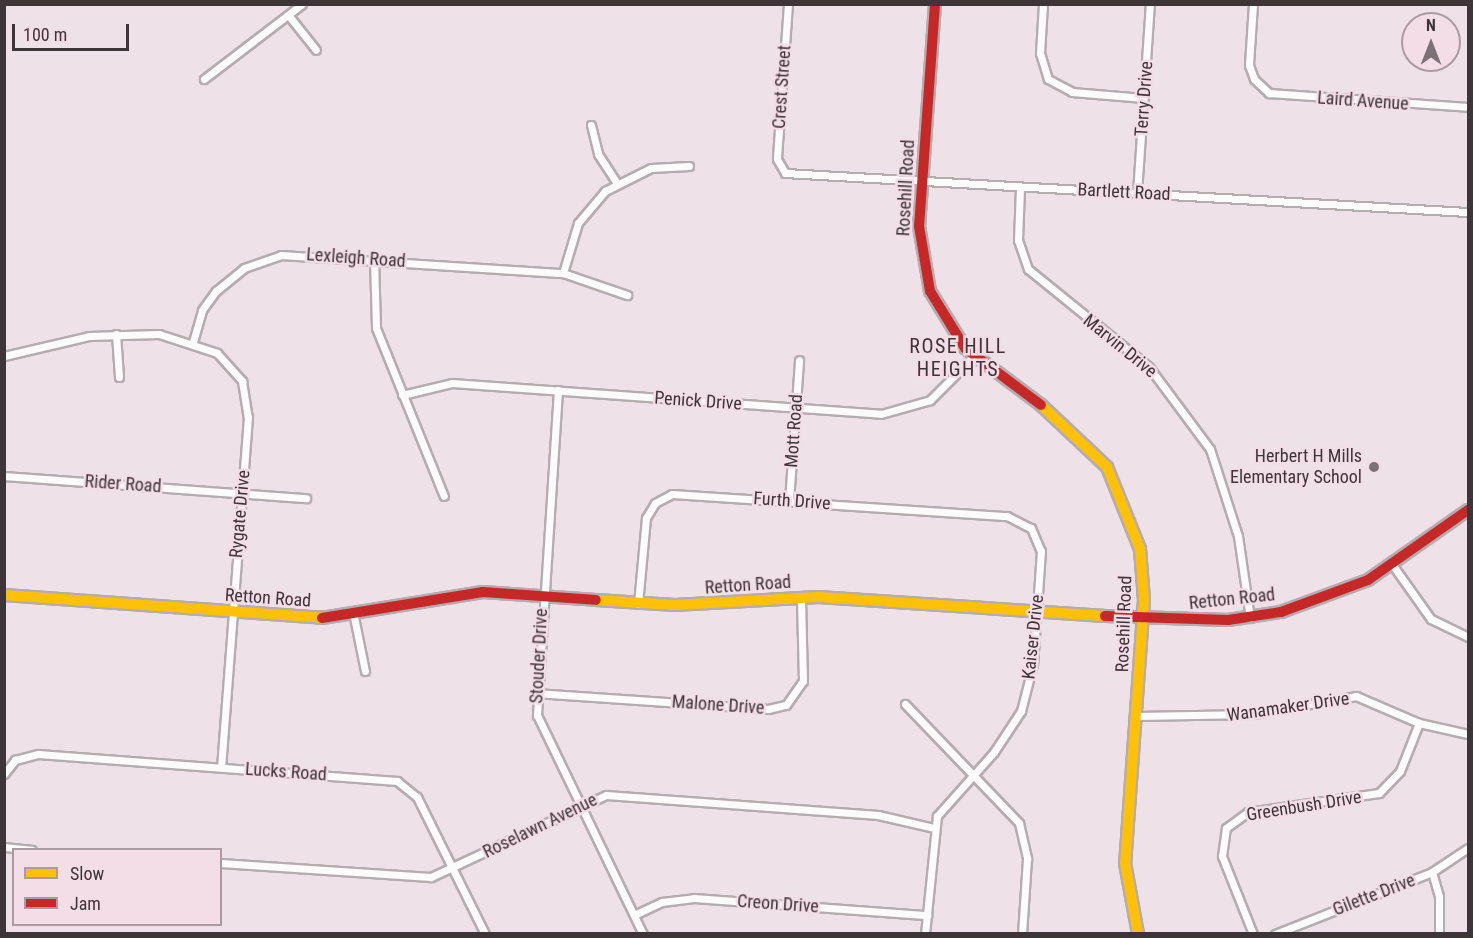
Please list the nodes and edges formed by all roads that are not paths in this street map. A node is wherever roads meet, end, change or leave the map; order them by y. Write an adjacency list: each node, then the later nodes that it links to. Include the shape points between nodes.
1 (302, 4): 7 (street)
2 (788, 4): 14 (street, Crest Street)
3 (935, 4): 15 (street, Rosehill Road)
4 (1043, 4): 10 (street, via 1040,53 1048,80 1071,92)
5 (1150, 4): 10 (street, Terry Drive)
6 (1253, 4): 11 (street, Laird Avenue, via 1249,65 1259,86 1281,96)
7 (291, 10): 8 (street); 9 (street)
8 (316, 50)
9 (204, 80)
10 (1143, 98): 18 (street, Terry Drive)
11 (1468, 107)
12 (591, 125): 16 (street, via 598,154)
13 (689, 166): 16 (street, via 651,168)
14 (781, 169): 15 (street, Bartlett Road, via 808,176)
15 (922, 182): 17 (street, Bartlett Road); 26 (street, Rosehill Road, via 919,238 926,279 945,321)
16 (617, 183): 21 (street, via 578,223)
17 (1020, 188): 18 (street, Bartlett Road); 47 (street, Marvin Drive, via 1018,240 1028,269 1149,367 1210,449 1235,526)
18 (1137, 193): 19 (street, Bartlett Road)
19 (1468, 212)
20 (374, 259): 21 (street, Lexleigh Road); 24 (street, Lexleigh Road, via 281,255 254,264 216,291); 30 (street, via 376,328)
21 (563, 273): 22 (street, Lexleigh Road)
22 (627, 296)
23 (117, 334): 24 (street, via 159,334); 25 (street); 28 (street)
24 (193, 342): 33 (street, Rygate Drive, via 236,371 248,404)
25 (4, 356)
26 (974, 356): 31 (street, Penick Drive, via 943,391 914,409 881,414); 48 (street, Rosehill Road, via 1064,422 1107,467 1137,534)
27 (799, 360): 31 (street, Mott Road)
28 (119, 377)
29 (558, 390): 30 (street, Penick Drive, via 438,383); 31 (street, Penick Drive); 41 (street, Stouder Drive)
30 (402, 395): 34 (street)
31 (796, 408): 36 (street, Mott Road)
32 (4, 476): 33 (street, Rider Road)
33 (242, 493): 35 (street, Rider Road); 44 (street, Rygate Drive)
34 (444, 496)
35 (306, 498)
36 (789, 501): 38 (street, Furth Drive, via 1007,516); 43 (street, Furth Drive, via 680,494 655,503 644,528)
37 (1468, 510): 39 (street, Retton Road)
38 (1031, 528): 45 (street, Kaiser Drive, via 1041,551)
39 (1394, 567): 47 (street, Retton Road, via 1316,602); 49 (street, via 1431,619)
40 (4, 595): 44 (street, Retton Road)
41 (543, 596): 43 (street, Retton Road); 46 (street, Retton Road, via 477,593); 51 (street, Stouder Drive)
42 (801, 597): 43 (street, Retton Road); 45 (street, Retton Road); 51 (street, Malone Drive, via 803,681 786,705 768,709)
43 (639, 604)
44 (232, 612): 46 (street, Retton Road); 56 (street, Rygate Drive)
45 (1037, 612): 48 (street, Retton Road); 57 (street, Kaiser Drive, via 1034,664 1021,711)
46 (354, 617): 50 (street)
47 (1250, 618): 48 (street, Retton Road)
48 (1143, 619): 53 (street, Rosehill Road)
49 (1468, 637)
50 (364, 671)
51 (535, 693): 59 (street, Stouder Drive, via 539,726)
52 (905, 704): 57 (street)
53 (1136, 716): 54 (street, Wanamaker Drive, via 1253,714 1356,696); 71 (street, Rosehill Road, via 1125,863)
54 (1419, 723): 55 (street, Wanamaker Drive); 72 (street, Greenbush Drive, via 1400,771 1379,793 1248,812 1226,828 1222,856)
55 (1468, 734)
56 (221, 767): 58 (street, Lucks Road, via 38,754 15,760); 63 (street, Lucks Road, via 405,785)
57 (973, 772): 60 (street, Kaiser Drive, via 943,805); 70 (street, via 1012,813 1024,835)
58 (4, 774)
59 (578, 806): 60 (street, Roselawn Avenue, via 615,795 878,815); 63 (street, Roselawn Avenue); 65 (street, Stouder Drive)
60 (934, 828): 66 (street, Kaiser Drive)
61 (1468, 848): 64 (street, Gilette Drive)
62 (222, 863): 63 (street, Roselawn Avenue, via 423,878)
63 (452, 868): 67 (street, Lucks Road)
64 (1432, 873): 73 (street, Gilette Drive); 74 (street, via 1439,896)
65 (634, 915): 66 (street, Creon Drive, via 662,902 694,897); 68 (street, Stouder Drive)
66 (927, 915): 69 (street, Kaiser Drive)
67 (485, 933)
68 (643, 933)
69 (925, 933)
70 (1022, 933)
71 (1138, 933)
72 (1252, 933)
73 (1275, 933)
74 (1439, 933)

